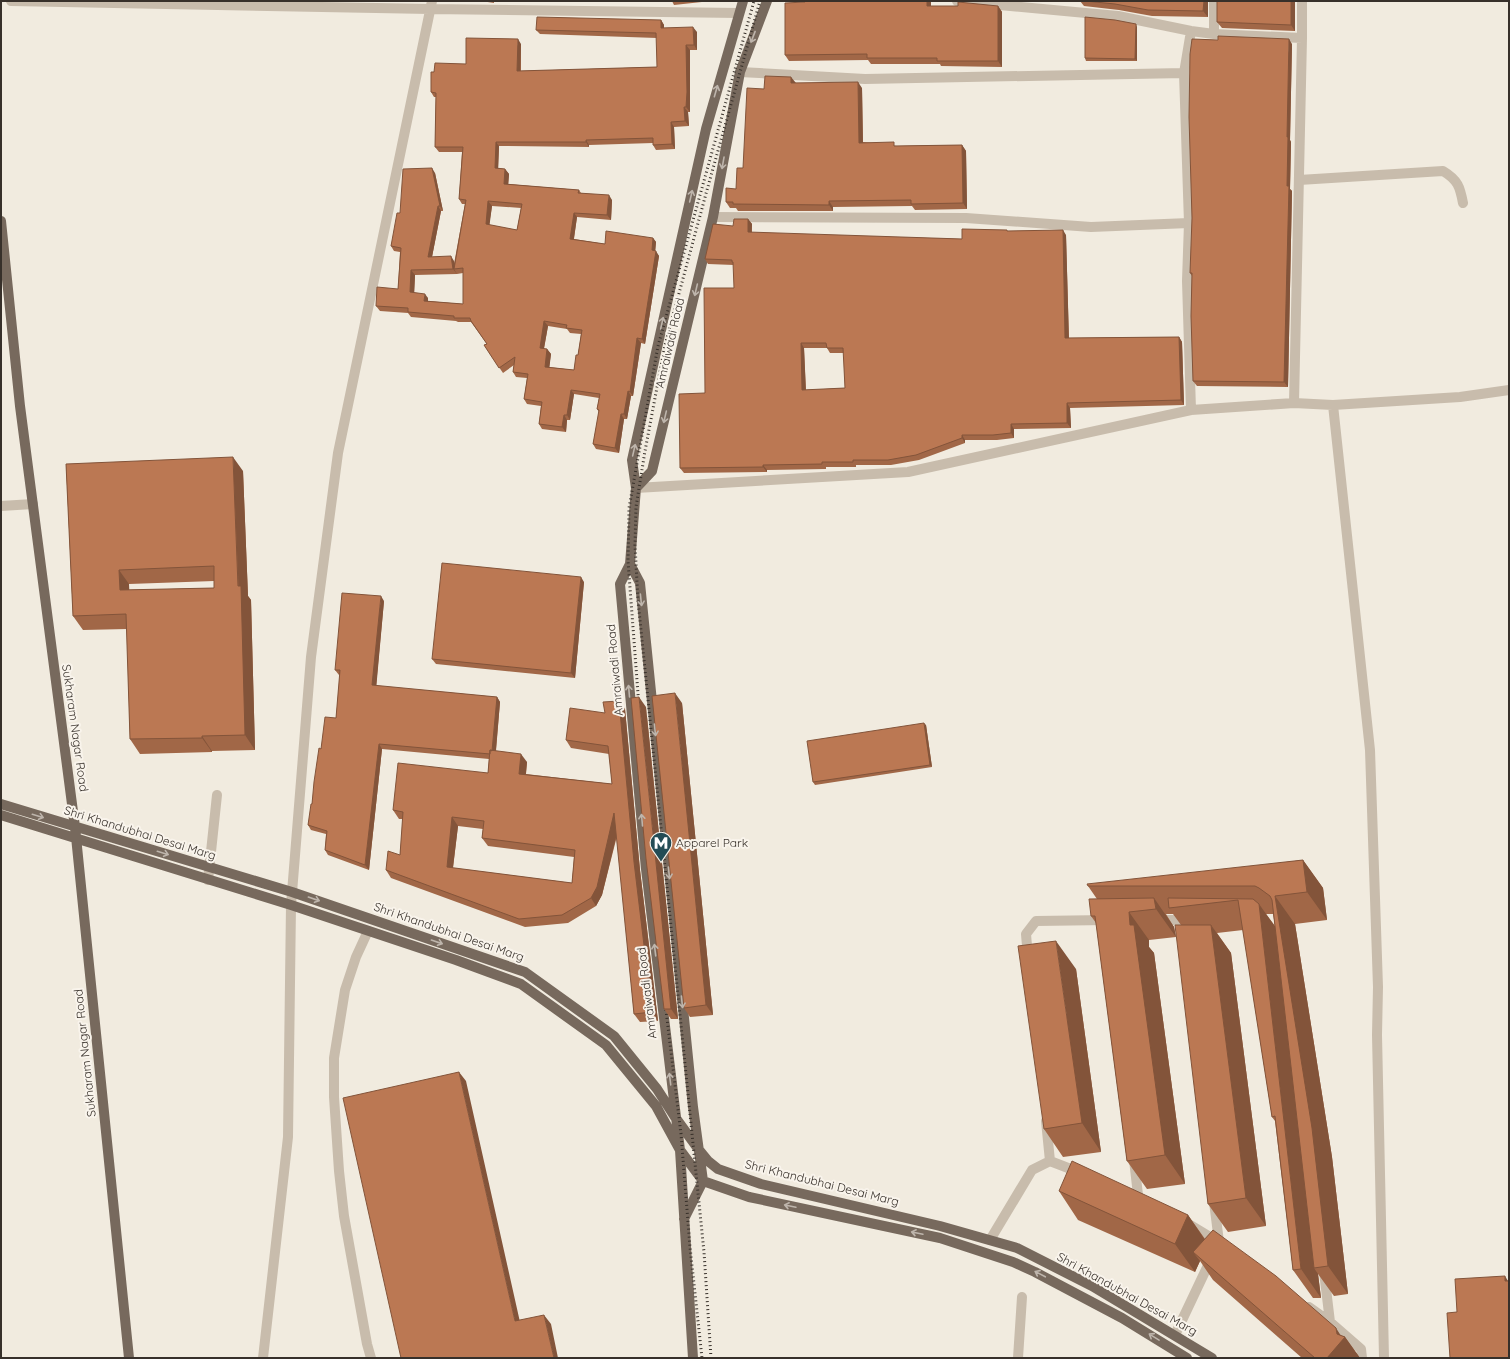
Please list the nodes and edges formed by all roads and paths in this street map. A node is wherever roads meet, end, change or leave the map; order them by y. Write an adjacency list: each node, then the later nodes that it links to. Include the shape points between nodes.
1 (11, 1): 8 (street)
2 (743, 1): 9 (main road)
3 (767, 1): 13 (main road, Amraiwadi Road, one-way to 13)
4 (958, 1): 7 (street)
5 (1214, 1): 11 (street)
6 (1302, 1): 12 (street)
7 (1008, 4): 10 (street, via 1118,16)
8 (431, 5): 9 (street); 35 (street, via 338,453 311,657)
9 (739, 13): 24 (main road, one-way to 9, via 632,460 706,129)
10 (1191, 31): 11 (street); 14 (street)
11 (1214, 34): 12 (street)
12 (1302, 38): 15 (street)
13 (740, 72): 14 (street, via 865,79); 17 (main road, Amraiwadi Road, one-way to 17)
14 (1184, 73): 19 (street)
15 (1299, 180): 16 (street, via 1443,171 1454,177); 21 (street)
16 (1463, 203)
17 (713, 217): 19 (street, via 966,218 1091,227); 24 (main road, Amraiwadi Road, one-way to 24, via 652,471)
18 (1, 221): 25 (main road, Sukharam Nagar Road)
19 (1189, 223): 23 (street, via 1186,282)
20 (1509, 390): 22 (street, via 1460,397)
21 (1294, 403): 22 (street); 23 (street)
22 (1333, 405): 72 (street, via 1370,750 1378,987)
23 (1191, 410): 24 (street, via 908,472)
24 (636, 488): 27 (main road, Amraiwadi Road)
25 (33, 504): 26 (street); 31 (main road, Sukharam Nagar Road)
26 (1, 506)
27 (630, 564): 43 (main road, Amraiwadi Road, one-way to 27, via 646,869 620,584); 46 (main road, one-way to 46, via 640,583)
28 (217, 795): 33 (street)
29 (1, 804): 31 (main road, Shri Khandubhai Desai Marg, one-way to 31)
30 (1, 815): 32 (main road, Shri Khandubhai Desai Marg)
31 (75, 827): 32 (main road, Sukharam Nagar Road); 33 (main road, Shri Khandubhai Desai Marg, one-way to 33)
32 (77, 839): 34 (main road, Shri Khandubhai Desai Marg); 64 (main road, Sukharam Nagar Road)
33 (210, 867): 34 (street); 35 (main road, Shri Khandubhai Desai Marg)
34 (208, 880): 36 (main road, Shri Khandubhai Desai Marg)
35 (292, 892): 36 (street); 43 (main road, Shri Khandubhai Desai Marg, one-way to 43, via 526,972 614,1036 657,1089)
36 (291, 905): 40 (main road, Shri Khandubhai Desai Marg); 65 (street, via 288,1137)
37 (1117, 920): 41 (street, via 1102,924 1036,921 1026,934)
38 (1149, 920): 39 (street, via 1181,924)
39 (1196, 920)
40 (368, 931): 45 (main road, Shri Khandubhai Desai Marg, via 521,984 606,1045 656,1106); 66 (street, via 345,990 334,1058 334,1097 344,1216)
41 (1029, 965)
42 (1045, 1114): 47 (street)
43 (675, 1117): 45 (main road, Amraiwadi Road); 46 (main road, Shri Khandubhai Desai Marg)
44 (1132, 1148): 52 (street)
45 (680, 1150): 49 (main road, Shri Khandubhai Desai Marg); 54 (main road, Amraiwadi Road)
46 (699, 1150): 49 (main road); 50 (main road, Shri Khandubhai Desai Marg, via 718,1169)
47 (1050, 1161): 48 (street); 56 (street, via 1032,1170)
48 (1087, 1176)
49 (703, 1181): 53 (main road, Shri Khandubhai Desai Marg); 54 (main road)
50 (774, 1187): 53 (main road); 56 (main road, Shri Khandubhai Desai Marg)
51 (1213, 1195): 57 (street)
52 (1138, 1196)
53 (771, 1202): 69 (main road, Shri Khandubhai Desai Marg, one-way to 53, via 1122,1318 1013,1262 940,1238)
54 (684, 1218): 67 (main road, Amraiwadi Road)
55 (1179, 1219): 57 (street)
56 (990, 1240): 63 (main road, Shri Khandubhai Desai Marg, via 1017,1248 1092,1286)
57 (1219, 1242): 58 (street); 63 (street)
58 (1231, 1250)
59 (1323, 1259): 62 (street)
60 (1022, 1297): 68 (street)
61 (1299, 1299): 62 (street)
62 (1330, 1322): 71 (street, via 1361,1350)
63 (1175, 1335): 70 (main road, Shri Khandubhai Desai Marg)
64 (129, 1358)
65 (263, 1358)
66 (371, 1358)
67 (693, 1358)
68 (1018, 1358)
69 (1187, 1358)
70 (1212, 1358)
71 (1362, 1358)
72 (1384, 1358)

